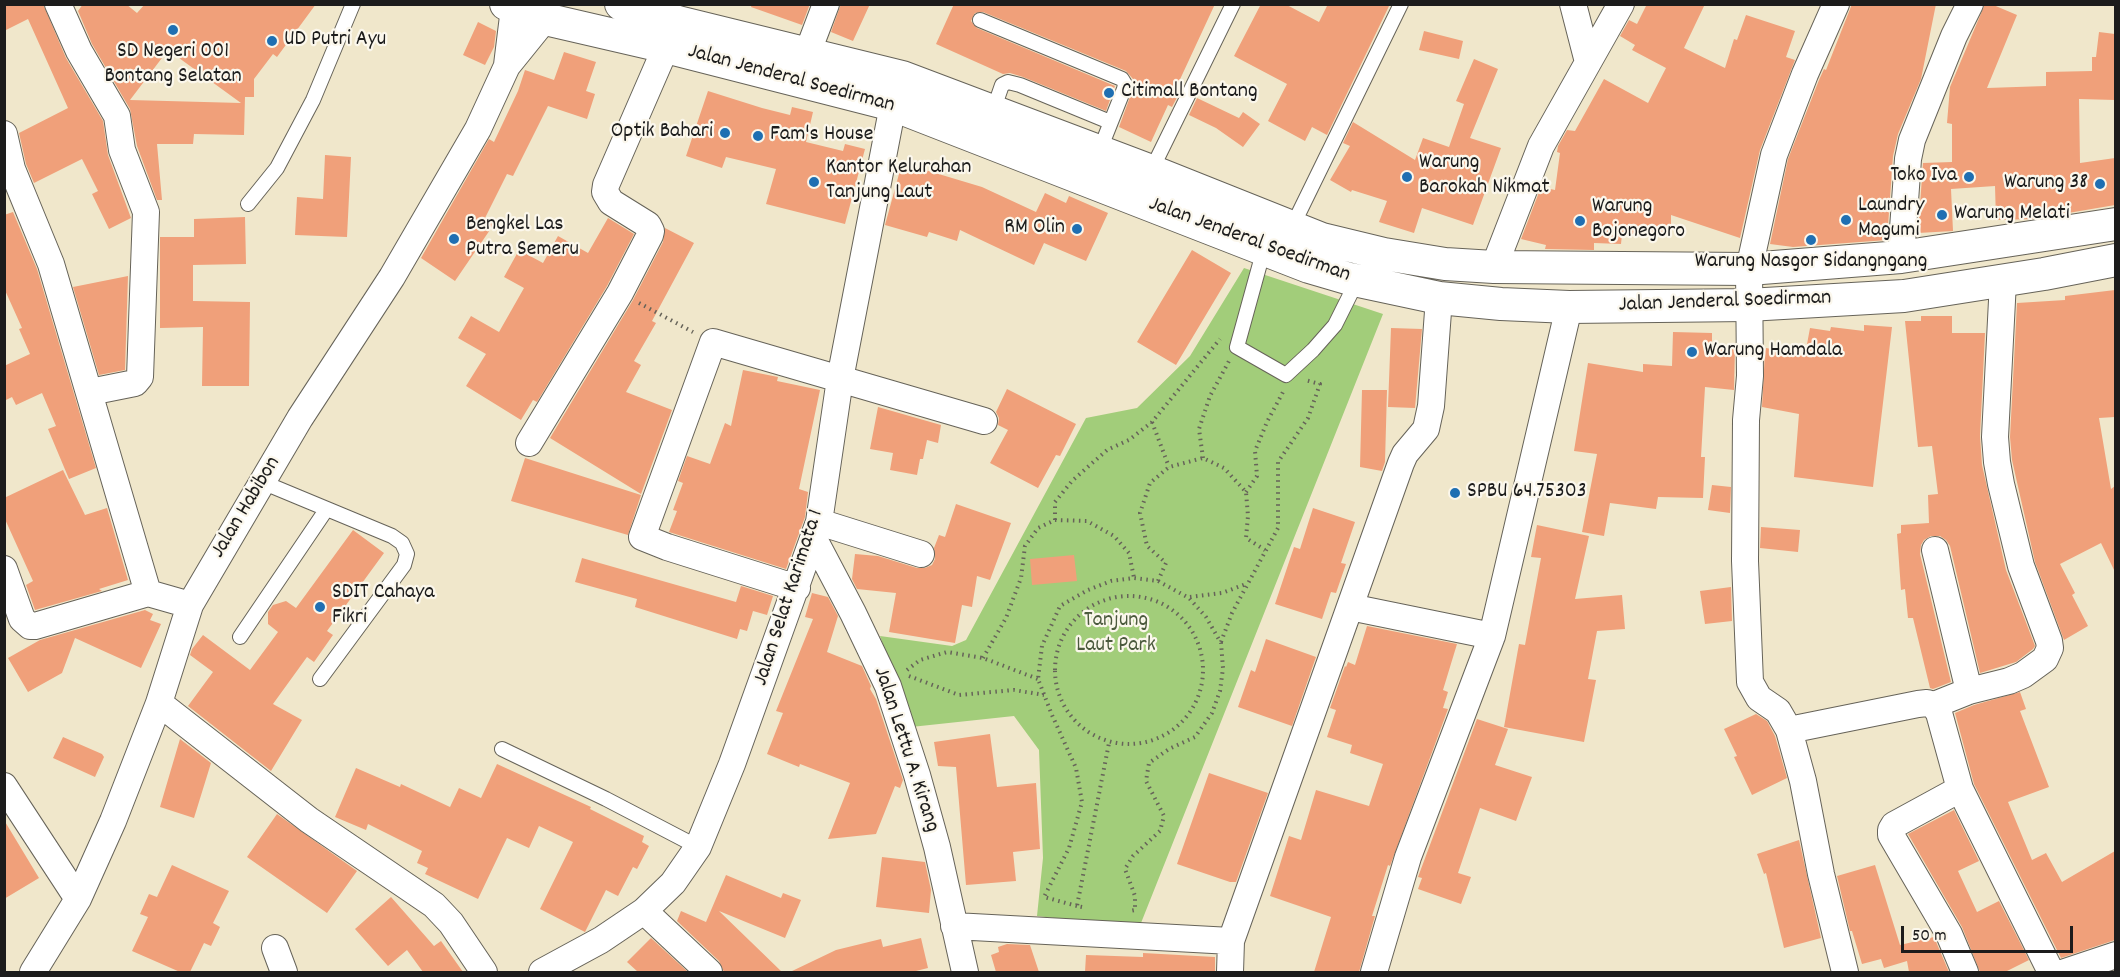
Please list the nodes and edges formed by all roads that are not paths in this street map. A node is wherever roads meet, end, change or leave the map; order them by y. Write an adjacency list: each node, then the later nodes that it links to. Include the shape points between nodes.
1 (58, 4): 38 (street, via 79,51 117,116 122,150 146,212 140,377 135,383)
2 (353, 4): 24 (lane, via 308,110 277,168)
3 (621, 4): 15 (street, Jalan Jenderal Soedirman)
4 (826, 4): 15 (street)
5 (1233, 4): 23 (lane)
6 (1401, 4): 26 (lane)
7 (1573, 4): 16 (street)
8 (1621, 4): 16 (street)
9 (1836, 4): 31 (street, via 1774,155)
10 (1970, 4): 28 (street, via 1912,140)
11 (512, 6): 12 (street, Jalan Jenderal Soedirman); 17 (street, Jalan Habibon)
12 (549, 12): 14 (street, Jalan Jenderal Soedirman); 17 (street, Jalan Habibon)
13 (980, 20): 20 (lane, via 1122,79 1124,89)
14 (666, 47): 18 (street, Jalan Jenderal Soedirman); 40 (street, via 605,192 611,202 648,225 651,231 620,293)
15 (807, 54): 19 (street, Jalan Jenderal Soedirman, via 902,77)
16 (1588, 62): 30 (street, via 1541,146)
17 (507, 66): 41 (street, Jalan Habibon, via 478,129 397,267)
18 (892, 105): 27 (street, Jalan Jenderal Soedirman); 37 (street, Jalan Selat Karimata 1)
19 (993, 111): 20 (lane, via 1002,85 1008,82); 22 (street, Jalan Jenderal Soedirman)
20 (1110, 122): 22 (lane)
21 (4, 134): 38 (street, via 12,169 51,264)
22 (1099, 152): 23 (street, Jalan Jenderal Soedirman)
23 (1151, 171): 26 (street, Jalan Jenderal Soedirman)
24 (248, 204)
25 (2115, 224): 28 (street, Jalan Jenderal Soedirman)
26 (1292, 227): 30 (street, Jalan Jenderal Soedirman, via 1384,254)
27 (1264, 249): 32 (street, Jalan Jenderal Soedirman); 32 (lane, via 1237,347 1286,375 1335,325)
28 (1901, 257): 31 (street, Jalan Jenderal Soedirman)
29 (2115, 260): 33 (street, Jalan Jenderal Soedirman)
30 (1494, 267): 31 (street, Jalan Jenderal Soedirman)
31 (1749, 269): 35 (street)
32 (1357, 281): 34 (street, Jalan Jenderal Soedirman)
33 (2003, 281): 35 (street, Jalan Jenderal Soedirman, via 1904,297); 54 (street, via 1997,462 2021,566 2050,648 2045,660 2023,675)
34 (1439, 298): 36 (street, Jalan Jenderal Soedirman); 50 (street, via 1426,429 1401,463)
35 (1748, 305): 36 (street, Jalan Jenderal Soedirman); 57 (street, via 1745,561 1750,682 1759,698 1778,711)
36 (1569, 307): 51 (street)
37 (840, 379): 39 (street); 43 (street, Jalan Selat Karimata 1); 47 (street, via 713,342 642,537)
38 (90, 392): 48 (street)
39 (984, 421)
40 (529, 443)
41 (262, 482): 42 (lane); 49 (street, Jalan Habibon)
42 (326, 510): 52 (lane); 53 (lane, via 392,536 402,543 407,554 404,565)
43 (817, 531): 45 (street); 47 (street, Jalan Selat Karimata 1); 64 (street, Jalan Lettu A. Kirang, via 888,686 937,847)
44 (1935, 550): 54 (street)
45 (921, 554)
46 (4, 569): 48 (street, via 22,618 30,626)
47 (797, 588): 61 (street, Jalan Selat Karimata 1)
48 (148, 593): 49 (street)
49 (190, 604): 55 (street, Jalan Habibon)
50 (1350, 607): 51 (street); 65 (street)
51 (1492, 636): 75 (street, via 1408,857)
52 (240, 637)
53 (320, 679)
54 (1968, 691): 56 (street)
55 (159, 703): 62 (street, Jalan Habibon); 70 (street, via 309,820 434,905)
56 (1934, 705): 57 (street, via 1918,704); 60 (street)
57 (1789, 730): 76 (street)
58 (502, 749): 61 (lane)
59 (4, 786): 62 (street)
60 (1960, 789): 77 (street, via 1894,825 1891,835 1949,934); 78 (street)
61 (698, 847): 63 (street, Jalan Selat Karimata 1, via 673,883)
62 (78, 899): 68 (street, Jalan Habibon)
63 (644, 911): 71 (street, Jalan Selat Karimata 1); 72 (street)
64 (954, 926): 65 (street); 73 (street, Jalan Lettu A. Kirang)
65 (1231, 941): 74 (street)
66 (275, 948): 69 (street)
67 (2115, 955): 79 (street)
68 (33, 972)
69 (284, 972)
70 (484, 972)
71 (542, 972)
72 (709, 972)
73 (965, 972)
74 (1230, 972)
75 (1374, 972)
76 (1845, 972)
77 (1965, 972)
78 (2050, 972)
79 (2065, 972)

